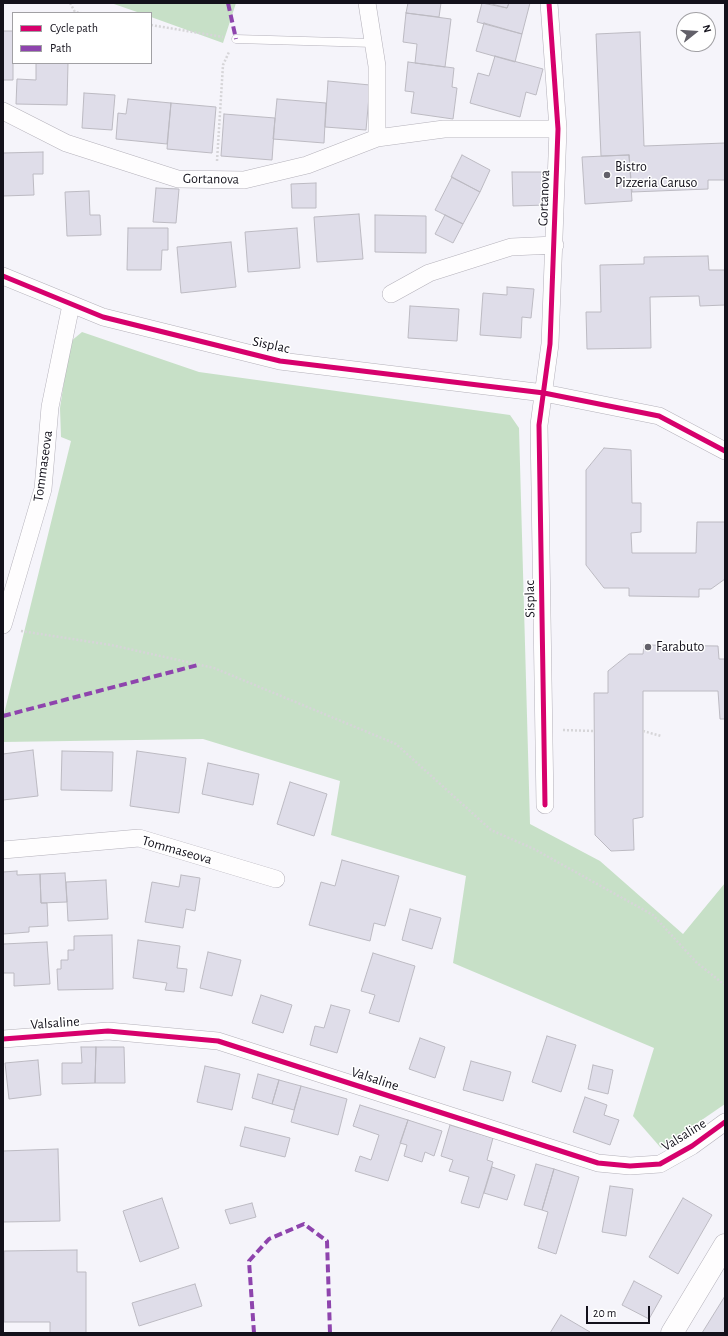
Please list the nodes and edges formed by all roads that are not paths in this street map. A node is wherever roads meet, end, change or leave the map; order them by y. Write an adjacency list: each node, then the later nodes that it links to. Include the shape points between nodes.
1 (367, 3): 4 (street)
2 (549, 3): 6 (street, Gortanova)
3 (236, 39): 4 (lane)
4 (373, 43): 7 (street, via 377,66)
5 (3, 111): 7 (street, Gortanova, via 66,143 178,179 244,180 307,165)
6 (558, 130): 7 (street, Gortanova, via 444,129); 8 (street, Gortanova)
7 (377, 138)
8 (555, 245): 10 (street, Gortanova, via 511,247 429,273); 12 (street, Gortanova, via 550,344)
9 (3, 276): 11 (street, Sisplac)
10 (391, 294)
11 (71, 305): 12 (street, Sisplac, via 103,317 280,361); 14 (street, Tommaseova, via 50,407 43,489)
12 (544, 393): 13 (street, Sisplac, via 659,416); 15 (street, Sisplac, via 539,425)
13 (725, 451)
14 (11, 628)
15 (545, 805)
16 (3, 850): 17 (street, Tommaseova, via 140,838)
17 (276, 880)
18 (3, 1039): 19 (street, Valsaline, via 108,1031 218,1041 598,1163 630,1166 660,1164 692,1146)
19 (725, 1122)
20 (725, 1244): 21 (main road)
21 (672, 1333)

